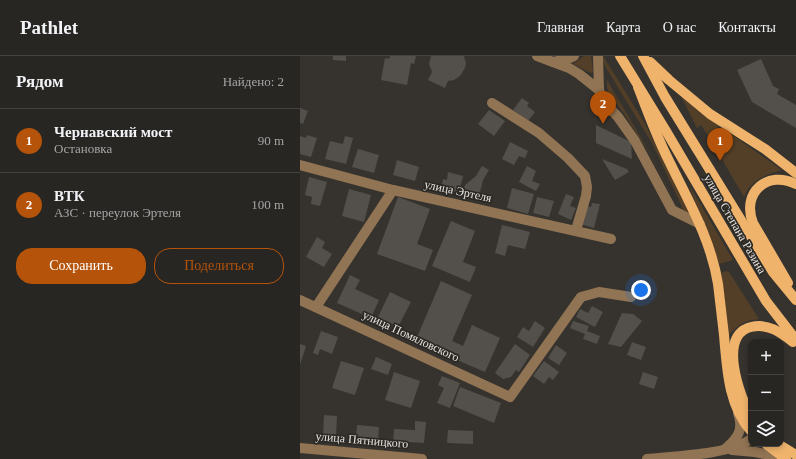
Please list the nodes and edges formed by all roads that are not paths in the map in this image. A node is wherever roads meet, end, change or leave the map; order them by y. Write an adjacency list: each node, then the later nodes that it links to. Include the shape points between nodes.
1 (538, 56): 6 (street)
2 (574, 56): 6 (street)
3 (598, 56): 8 (street)
4 (620, 56): 7 (main road, улица Степана Разина)
5 (643, 56): 11 (main road, via 710,114 765,149); 20 (main road, улица Степана Разина, via 665,97 747,231 773,272)
6 (553, 62): 8 (street, via 580,74)
7 (638, 87): 14 (main road, via 652,126); 22 (main road, улица Степана Разина, via 766,301)
8 (598, 90): 14 (street, via 603,101 635,140 672,210)
9 (492, 103): 15 (street, via 539,133 585,176 586,196)
10 (300, 164): 13 (street, улица Эртеля)
11 (796, 173)
12 (796, 184): 18 (main road, via 769,181 754,192 749,204 754,223)
13 (393, 190): 15 (street, улица Эртеля); 21 (street)
14 (700, 224): 24 (main road, via 716,270 728,376)
15 (576, 230): 16 (street, улица Эртеля)
16 (611, 239)
17 (630, 297): 21 (street, улица Помяловского, via 599,292 581,297 510,397)
18 (796, 297)
19 (300, 300): 21 (street, улица Помяловского)
20 (796, 300)
21 (316, 307)
22 (796, 340)
23 (796, 344): 25 (main road, via 778,331 763,326 746,329 737,336 734,342 735,368)
24 (737, 408): 26 (main road); 31 (street, via 740,431)
25 (748, 411)
26 (748, 427)
27 (748, 441): 31 (street)
28 (770, 447): 36 (main road)
29 (782, 447): 32 (main road)
30 (300, 448): 34 (street, улица Пятницкого)
31 (724, 450): 33 (street); 36 (street, via 755,452)
32 (796, 456)
33 (660, 458): 35 (street)
34 (422, 459)
35 (648, 459)
36 (785, 459)

